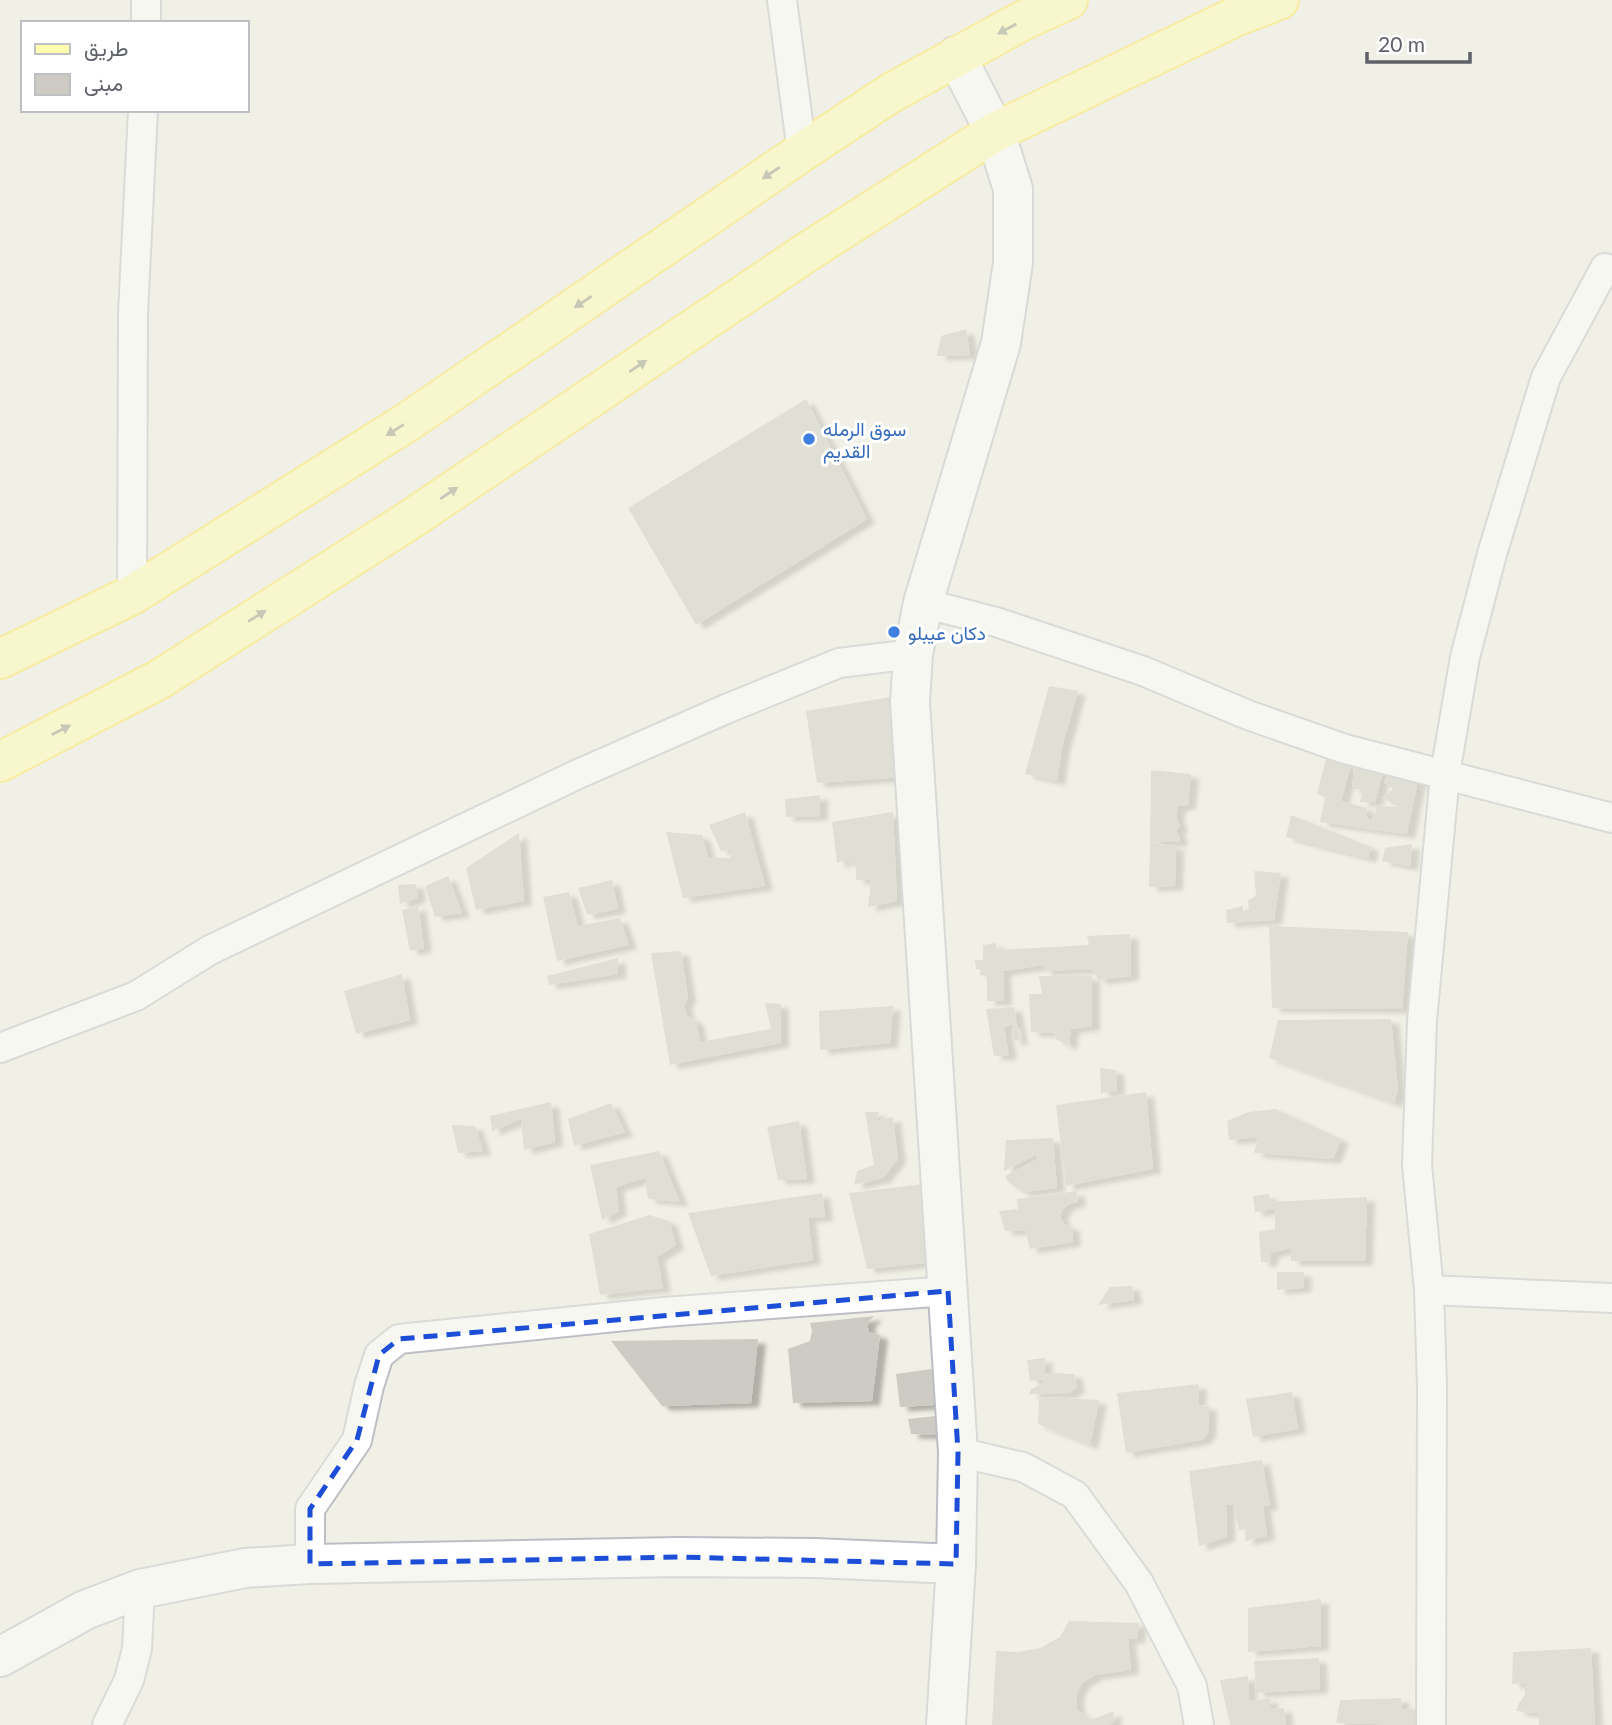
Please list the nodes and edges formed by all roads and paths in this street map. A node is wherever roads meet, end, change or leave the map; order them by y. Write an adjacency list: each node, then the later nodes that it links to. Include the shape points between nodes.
1 (146, 0): 5 (street)
2 (782, 0): 9 (street)
3 (1068, 0): 6 (main road, one-way to 6)
4 (1279, 0): 8 (main road)
5 (146, 21)
6 (956, 56): 8 (street); 9 (main road)
7 (143, 112): 11 (street, via 133,314)
8 (995, 132): 12 (street, via 1013,189 1013,263 1001,343); 15 (main road, one-way to 8, via 172,671 408,521)
9 (802, 152): 11 (main road, one-way to 11, via 409,421)
10 (1605, 268): 16 (street, via 1546,377 1465,657)
11 (132, 595): 14 (main road)
12 (923, 603): 13 (street); 16 (street, via 1143,671 1345,749)
13 (914, 654): 18 (street, via 839,663 726,709 234,938 136,996); 20 (street, via 910,702)
14 (0, 659)
15 (0, 761)
16 (1445, 774): 17 (street); 19 (street, via 1422,1021 1417,1165)
17 (1612, 818)
18 (0, 1048)
19 (1429, 1290): 21 (street); 30 (street)
20 (948, 1291): 22 (street); 23 (street, via 664,1312 399,1339 379,1355 357,1440 310,1509)
21 (1612, 1297)
22 (958, 1452): 24 (street); 29 (street, via 1023,1467 1075,1495 1139,1583 1192,1686)
23 (310, 1564): 24 (street, via 678,1557); 25 (street, via 245,1568)
24 (956, 1564): 28 (street)
25 (140, 1589): 26 (street, via 85,1610); 27 (street, via 137,1649 129,1681)
26 (0, 1657)
27 (107, 1725)
28 (946, 1725)
29 (1199, 1725)
30 (1431, 1725)

